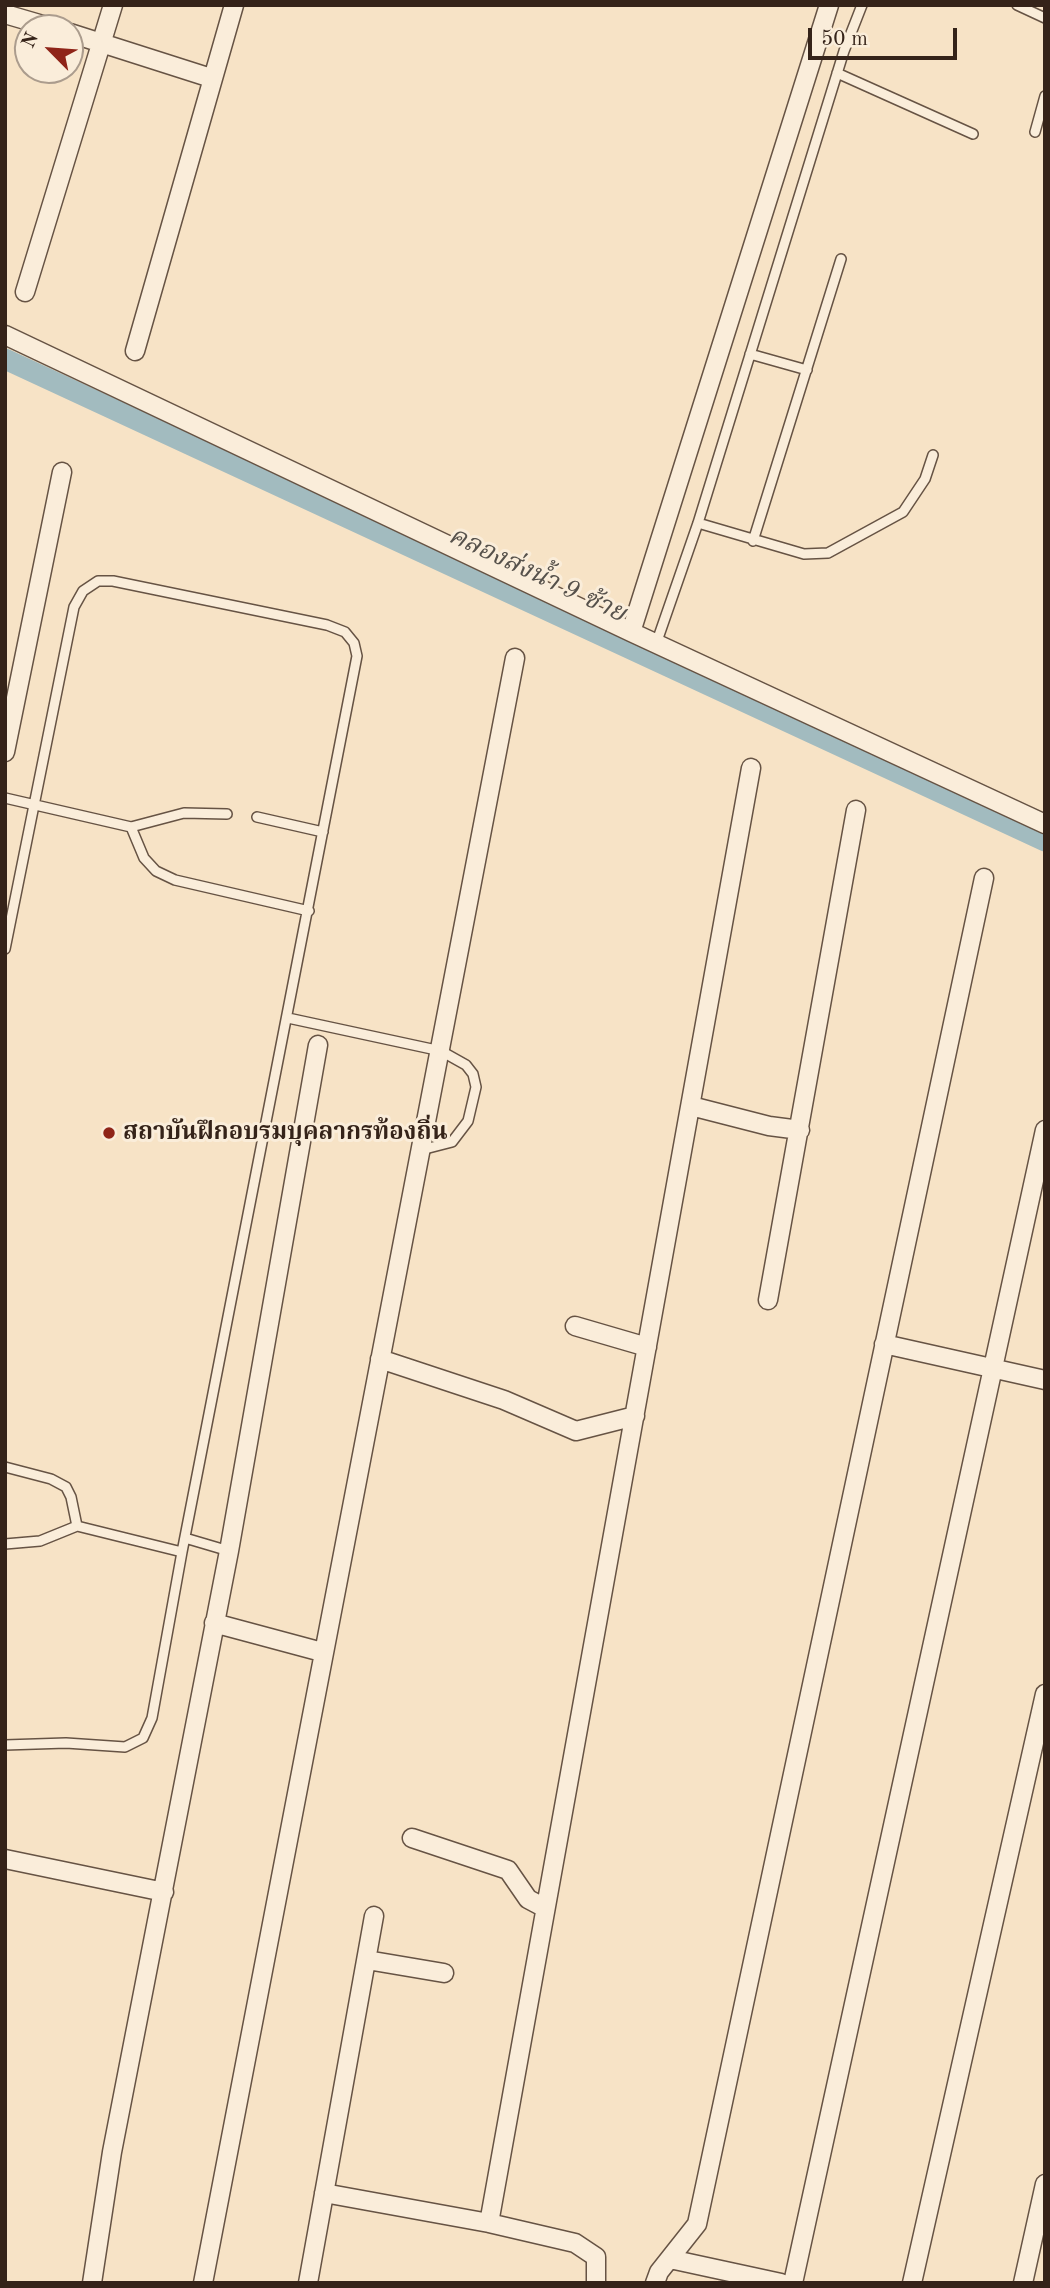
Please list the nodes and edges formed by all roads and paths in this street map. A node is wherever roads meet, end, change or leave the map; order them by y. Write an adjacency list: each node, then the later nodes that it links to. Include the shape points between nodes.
1 (113, 5): 8 (street)
2 (234, 5): 10 (street)
3 (829, 5): 24 (street)
4 (862, 5): 9 (lane)
5 (1017, 5): 6 (lane)
6 (1045, 18)
7 (84, 37): 8 (street)
8 (102, 43): 10 (street); 15 (street)
9 (837, 73): 13 (lane); 18 (lane)
10 (211, 78): 17 (street)
11 (1045, 96): 12 (lane)
12 (1035, 132)
13 (973, 134)
14 (841, 259): 19 (lane)
15 (25, 292)
16 (5, 335): 24 (street)
17 (135, 351)
18 (750, 354): 19 (lane); 22 (lane)
19 (807, 370): 23 (lane)
20 (933, 455): 23 (lane, via 925,479 903,512 847,545 828,553 804,554)
21 (62, 472): 27 (street)
22 (698, 523): 23 (lane); 25 (lane)
23 (753, 541)
24 (631, 632): 25 (street)
25 (656, 644): 34 (street)
26 (515, 658): 42 (street)
27 (5, 752)
28 (751, 768): 43 (street)
29 (5, 798): 30 (lane)
30 (34, 804): 35 (lane); 36 (lane, via 74,607 83,591 98,581 113,581 327,625 345,632 355,643 357,656); 39 (lane)
31 (856, 810): 44 (street)
32 (227, 814): 35 (lane, via 184,813)
33 (257, 817): 36 (lane)
34 (1045, 824)
35 (131, 827): 38 (lane, via 144,858 156,871 175,880)
36 (323, 832): 38 (lane)
37 (984, 877): 49 (street)
38 (309, 911): 40 (lane)
39 (5, 949)
40 (288, 1018): 42 (lane); 57 (lane)
41 (318, 1045): 59 (street)
42 (441, 1051): 46 (street); 46 (lane, via 466,1065 476,1087 468,1121 459,1135 452,1142)
43 (691, 1106): 44 (street); 50 (street)
44 (800, 1130): 47 (street)
45 (1045, 1130): 52 (street)
46 (421, 1150): 51 (street)
47 (768, 1300)
48 (575, 1326): 50 (street)
49 (884, 1344): 52 (street); 75 (street, via 697,2224)
50 (647, 1347): 54 (street)
51 (380, 1359): 54 (street, via 504,1400 576,1431); 62 (street)
52 (992, 1369): 53 (street); 82 (street)
53 (1045, 1380)
54 (635, 1416): 68 (street)
55 (5, 1467): 56 (lane, via 66,1487)
56 (77, 1526): 58 (lane, via 40,1541); 60 (lane)
57 (185, 1538): 59 (lane); 60 (lane)
58 (5, 1544)
59 (229, 1551): 61 (street)
60 (181, 1552): 64 (lane, via 152,1718 143,1738 125,1747)
61 (214, 1623): 62 (street); 67 (street)
62 (322, 1652): 77 (street)
63 (1045, 1694): 83 (street)
64 (5, 1745)
65 (412, 1838): 68 (street, via 508,1870 528,1899)
66 (5, 1859): 67 (street)
67 (164, 1892): 76 (street, via 112,2152)
68 (545, 1908): 74 (street)
69 (374, 1916): 70 (street)
70 (367, 1960): 71 (street); 73 (street)
71 (444, 1973)
72 (1045, 2184): 84 (street)
73 (324, 2193): 74 (street); 78 (street)
74 (489, 2222): 79 (street, via 586,2248 596,2257)
75 (670, 2259): 80 (street); 81 (street)
76 (92, 2283)
77 (203, 2283)
78 (308, 2283)
79 (596, 2283)
80 (655, 2283)
81 (781, 2283)
82 (793, 2283)
83 (912, 2283)
84 (1023, 2283)

